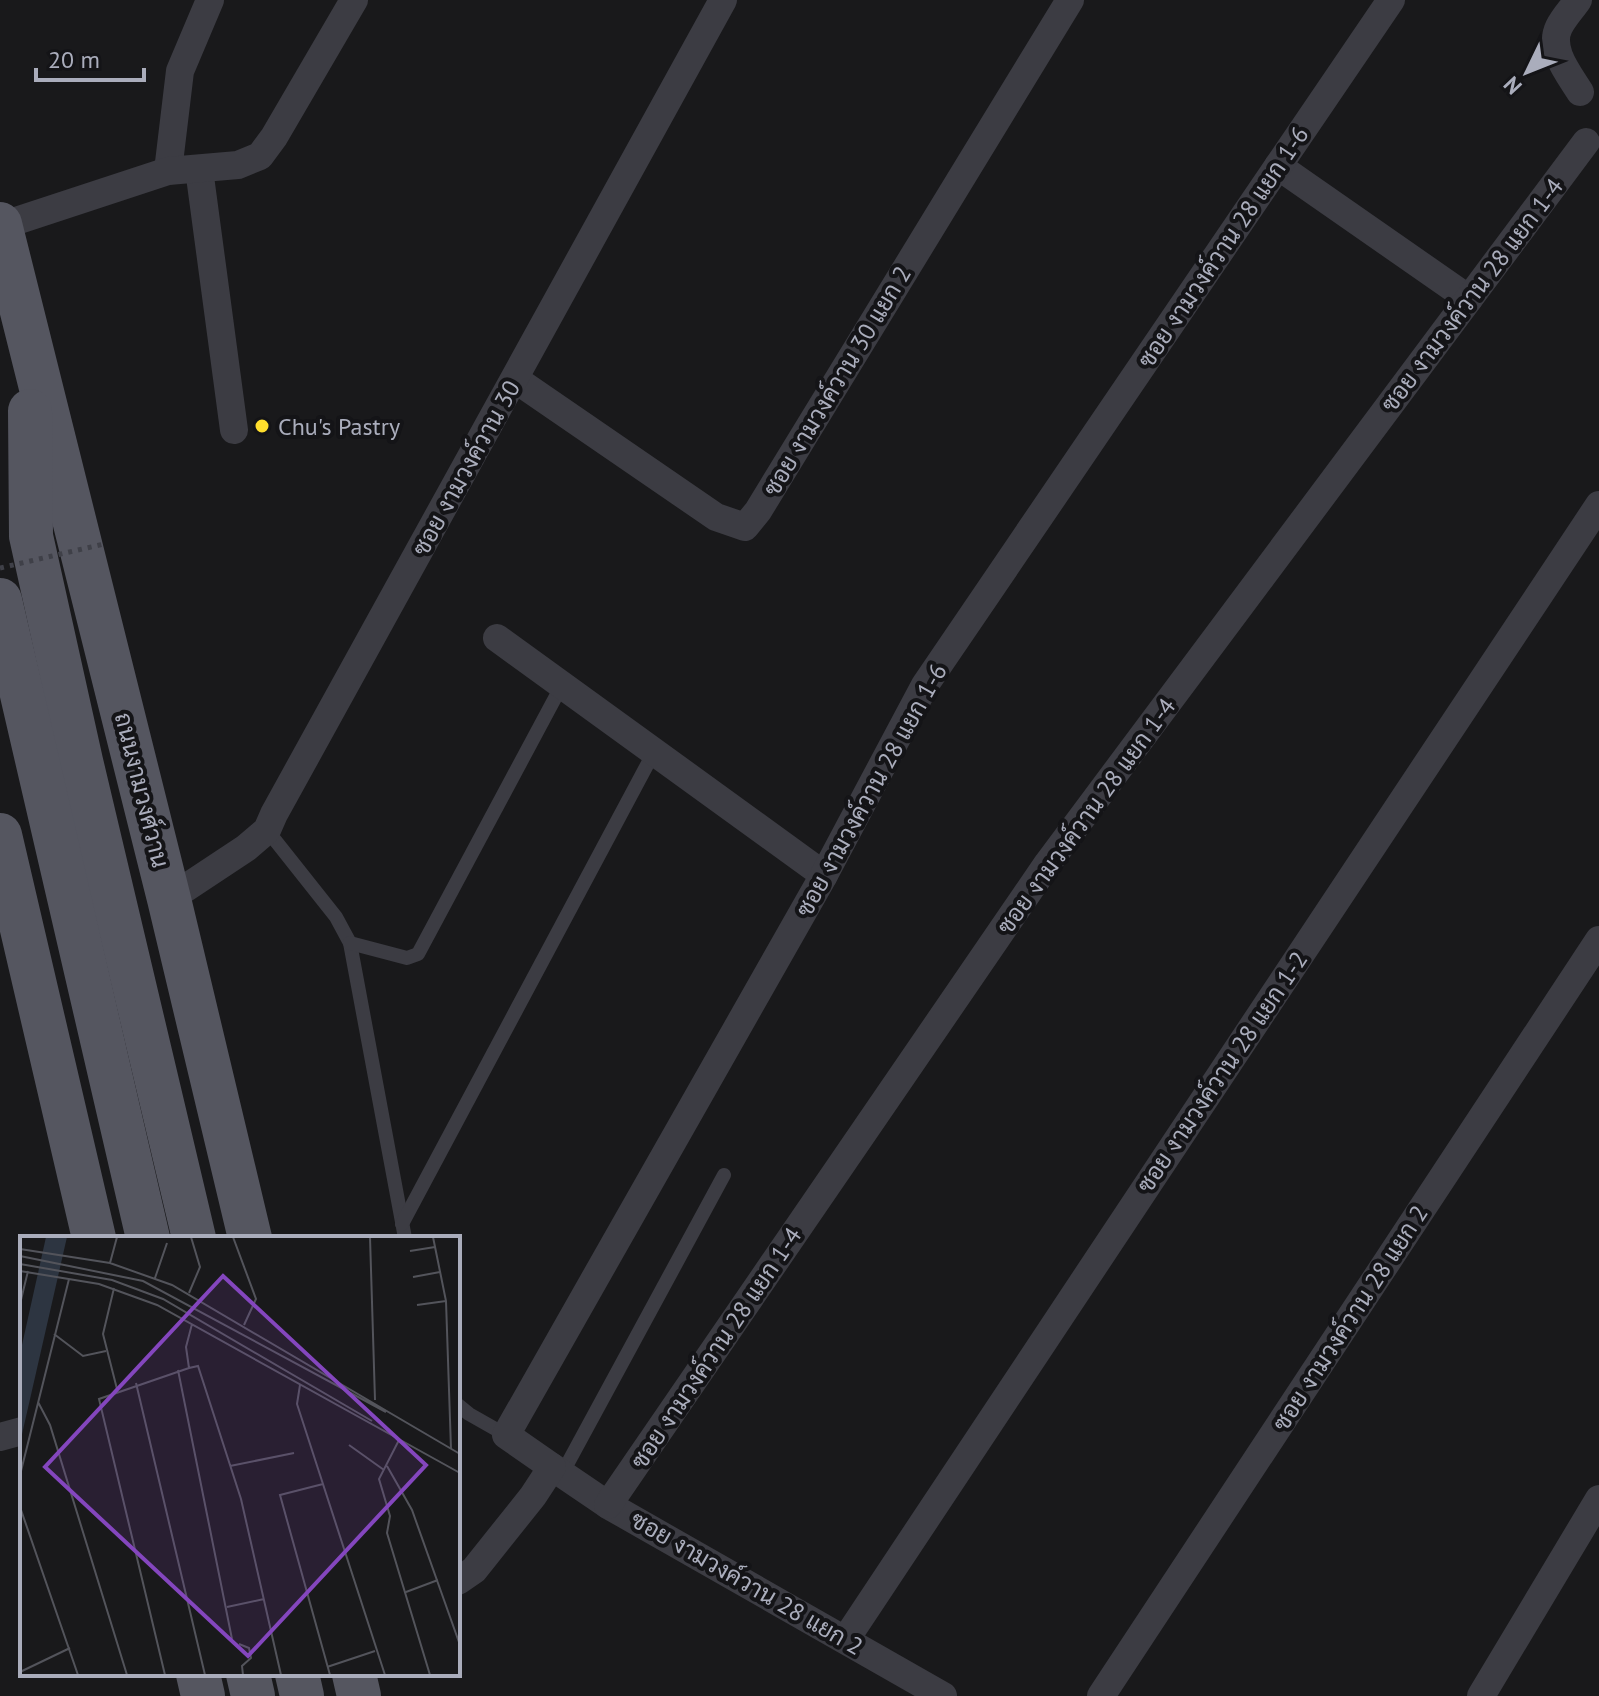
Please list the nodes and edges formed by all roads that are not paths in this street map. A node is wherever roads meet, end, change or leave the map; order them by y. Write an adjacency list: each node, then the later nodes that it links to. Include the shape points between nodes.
1 (210, 0): 11 (street, via 180,71)
2 (354, 0): 10 (street, via 260,156 238,165)
3 (723, 0): 15 (street, ซอย งามวงค์วาน 30)
4 (1070, 0): 15 (street, ซอย งามวงค์วาน 30 แยก 2, via 745,527 716,517)
5 (1391, 0): 9 (street, ซอย งามวงค์วาน 28 แยก 1-6)
6 (1578, 0): 7 (street, via 1558,29 1556,45)
7 (1580, 92)
8 (1586, 142): 13 (street, ซอย งามวงค์วาน 28 แยก 1-4)
9 (1278, 166): 13 (street); 24 (street, ซอย งามวงค์วาน 28 แยก 1-6, via 925,685)
10 (199, 169): 11 (street); 16 (street)
11 (168, 171): 12 (street)
12 (0, 225): 14 (main road, ถนนงามวงศ์วาน)
13 (1469, 299): 40 (street, ซอย งามวงค์วาน 28 แยก 1-4, via 1048,863)
14 (29, 343): 25 (main road, ถนนงามวงศ์วาน); 32 (main road, ถนนงามวงศ์วาน, via 31,536)
15 (515, 379): 22 (street, ซอย งามวงค์วาน 30)
16 (234, 430)
17 (1599, 505): 42 (street, ซอย งามวงค์วาน 28 แยก 1-2)
18 (0, 600): 31 (main road)
19 (497, 638): 20 (street)
20 (562, 685): 21 (street); 27 (lane, via 418,954 407,958)
21 (654, 752): 24 (street); 29 (lane)
22 (267, 830): 25 (street, ซอย งามวงค์วาน 30); 27 (lane, via 336,917)
23 (0, 835): 30 (main road)
24 (824, 875): 36 (street, ซอย งามวงค์วาน 28 แยก 1-6)
25 (169, 899): 33 (main road, ถนนงามวงศ์วาน)
26 (1599, 940): 52 (street, ซอย งามวงค์วาน 28 แยก 2)
27 (350, 943): 29 (lane)
28 (724, 1175): 38 (lane)
29 (403, 1231)
30 (94, 1236)
31 (148, 1236)
32 (194, 1236)
33 (250, 1236)
34 (460, 1407): 36 (lane)
35 (20, 1432): 37 (street)
36 (506, 1435): 38 (street)
37 (0, 1437)
38 (558, 1470): 40 (street, ซอย งามวงค์วาน 28 แยก 2); 41 (street, via 474,1570)
39 (1599, 1499): 53 (street)
40 (608, 1505): 42 (street, ซอย งามวงค์วาน 28 แยก 2)
41 (460, 1580)
42 (846, 1639): 51 (street, ซอย งามวงค์วาน 28 แยก 2)
43 (198, 1676): 47 (main road)
44 (248, 1676): 48 (main road)
45 (297, 1676): 49 (main road)
46 (354, 1676): 50 (main road)
47 (203, 1696)
48 (253, 1696)
49 (302, 1696)
50 (359, 1696)
51 (943, 1696)
52 (1101, 1696)
53 (1481, 1696)

